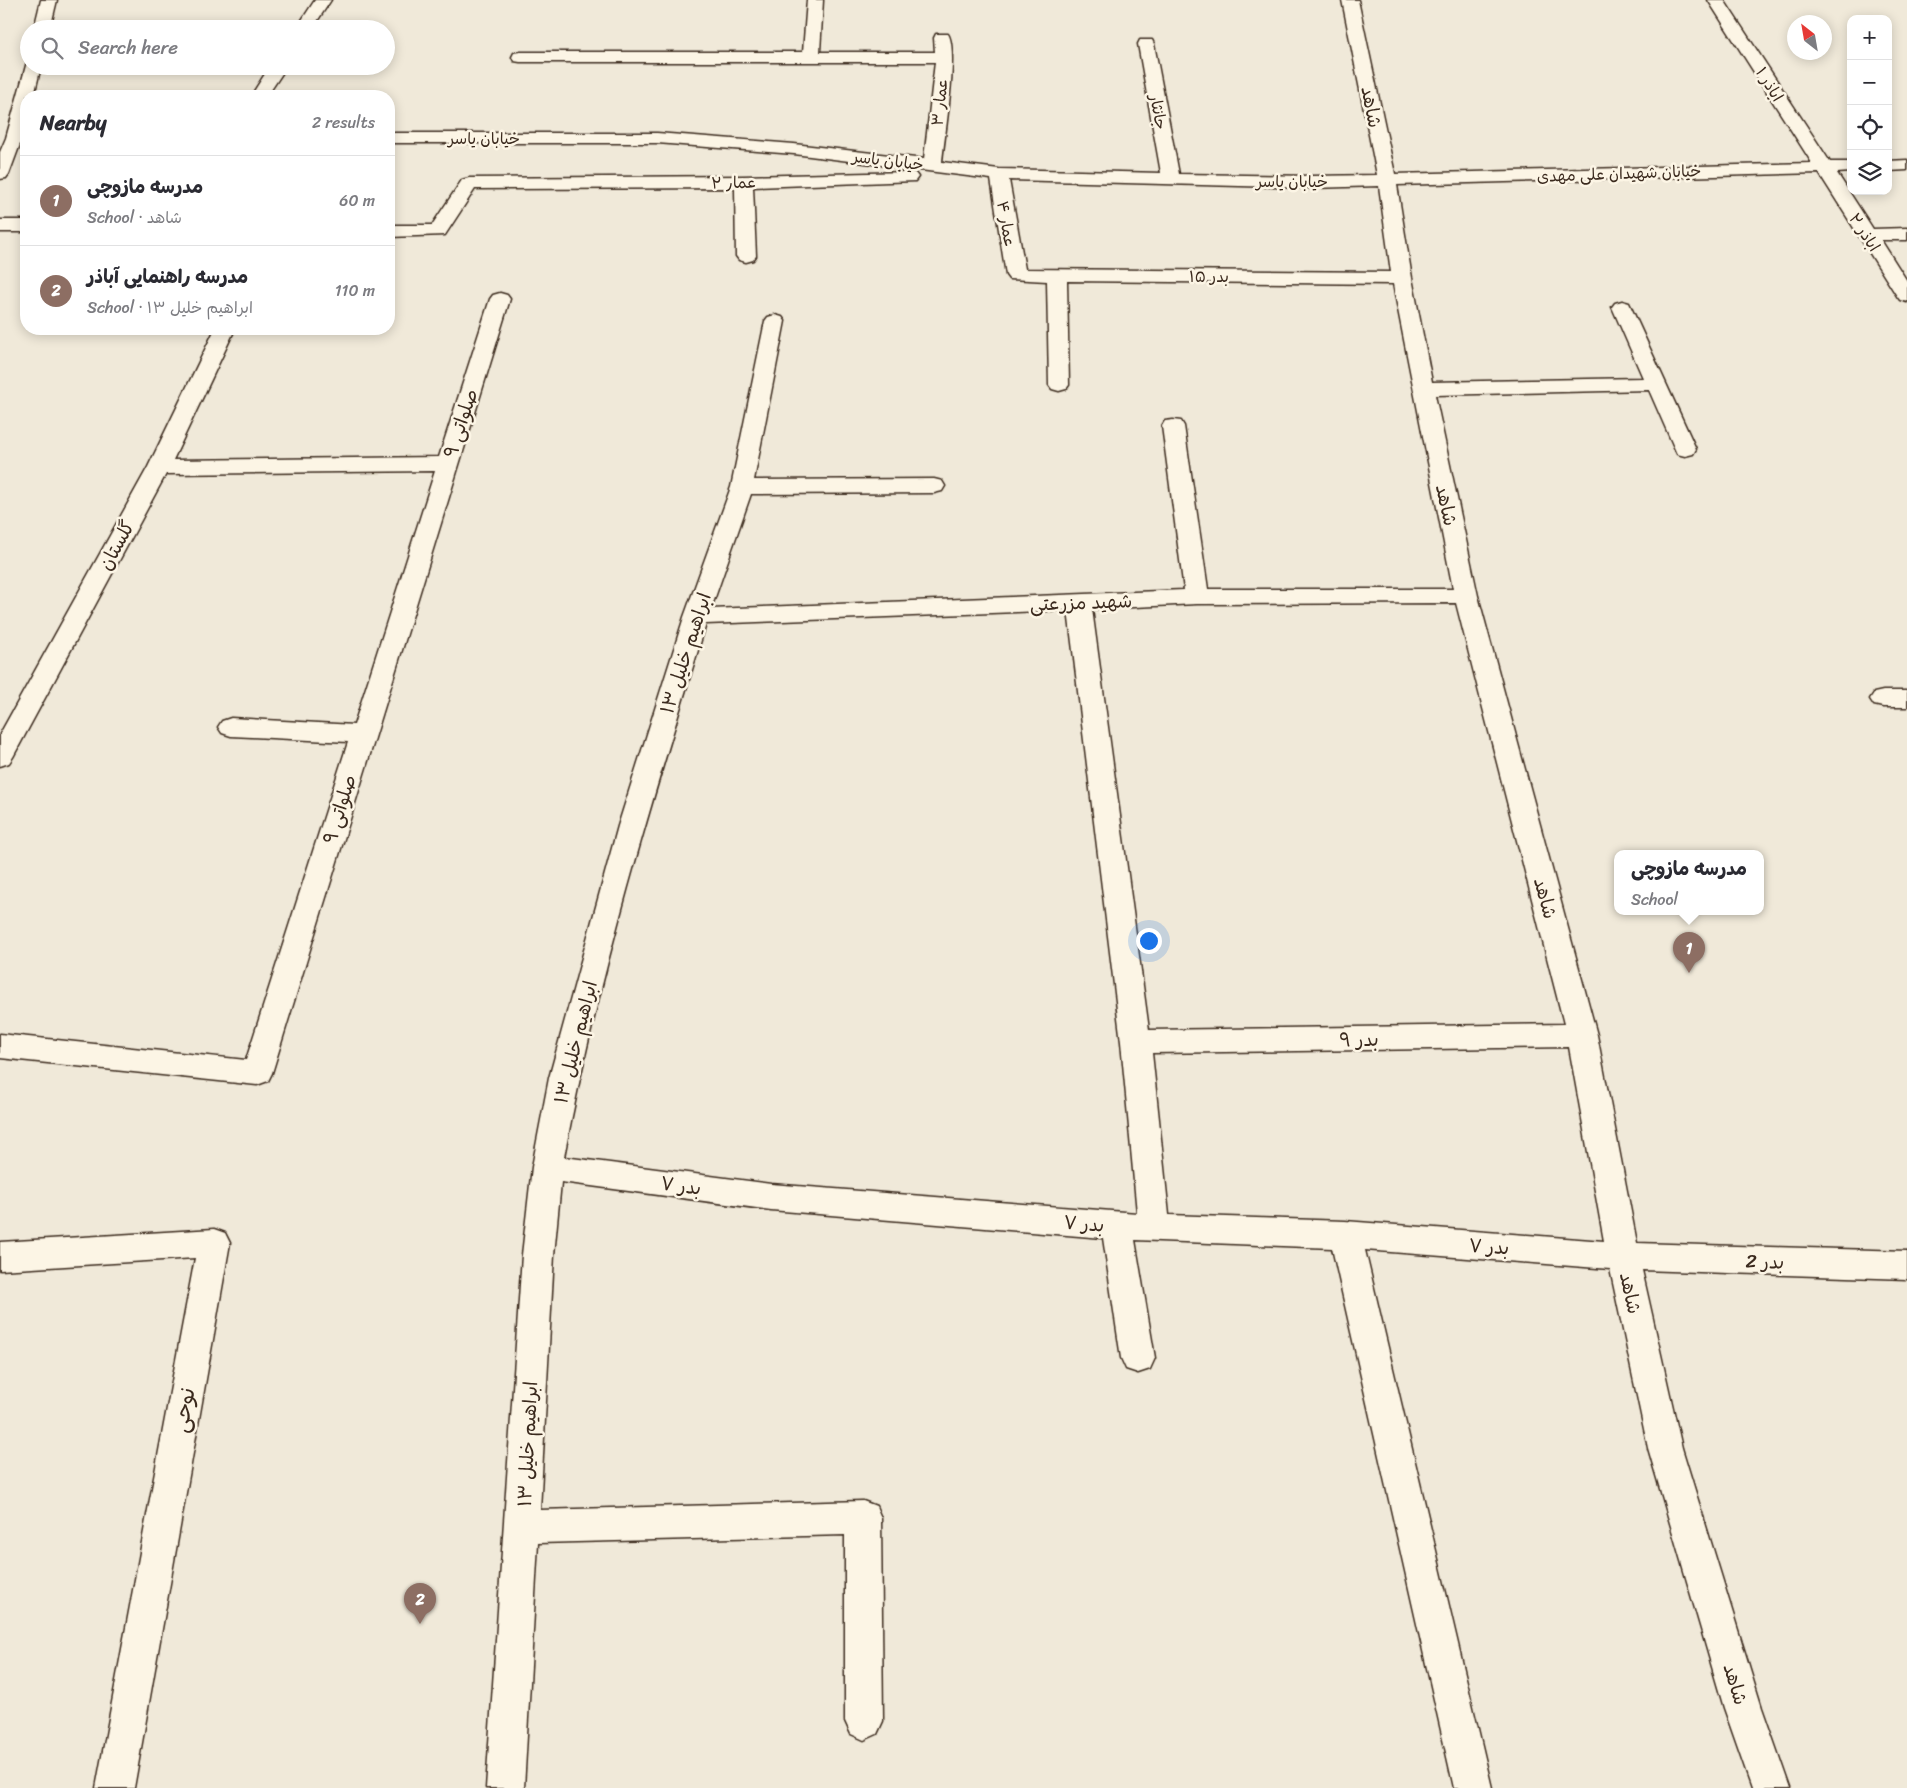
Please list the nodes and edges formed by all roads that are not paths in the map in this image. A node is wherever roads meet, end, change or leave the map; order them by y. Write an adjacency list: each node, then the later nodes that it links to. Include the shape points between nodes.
1 (49, 0): 6 (street)
2 (323, 0): 7 (street)
3 (815, 0): 11 (street)
4 (1350, 0): 27 (street, شاهد)
5 (1716, 0): 23 (street, اباذر ۱)
6 (44, 20)
7 (310, 20)
8 (942, 38): 12 (street, عمار ۳)
9 (1146, 44): 26 (street, جانثار)
10 (520, 57): 11 (street)
11 (811, 57): 12 (street)
12 (944, 57): 20 (street, عمار ۳)
13 (32, 75): 15 (street)
14 (273, 75): 16 (street)
15 (29, 90)
16 (263, 90)
17 (395, 138): 20 (street, خیابان یاسر, via 657,138 794,149)
18 (20, 140): 24 (street)
19 (1907, 165): 21 (street)
20 (932, 166): 25 (street, خیابان یاسر)
21 (1892, 166)
22 (1847, 167): 23 (street, خیابان شهیدان علی مهدی)
23 (1823, 168): 27 (street, خیابان شهیدان علی مهدی); 33 (street, اباذر ۲)
24 (0, 174)
25 (999, 174): 26 (street, خیابان یاسر); 28 (street, عمار ۲); 35 (street, عمار ۴)
26 (1171, 179): 27 (street, خیابان یاسر)
27 (1387, 180): 37 (street, شاهد)
28 (744, 182): 31 (street, عمار ۲, via 469,184 438,231); 34 (street)
29 (0, 226): 30 (street)
30 (20, 226)
31 (395, 230)
32 (1907, 234): 33 (street)
33 (1867, 235): 38 (street, اباذر ۲)
34 (746, 256)
35 (1016, 275): 36 (street, بدر ۱۵)
36 (1057, 275): 37 (street, بدر ۱۵); 44 (street)
37 (1402, 278): 45 (street, شاهد)
38 (1907, 296)
39 (500, 299): 48 (street, صلواتی ۹)
40 (1622, 307): 43 (street)
41 (775, 321): 51 (street, ابراهیم خلیل ۱۳)
42 (222, 335): 49 (street, گلستان)
43 (1656, 384): 45 (street); 47 (street)
44 (1059, 385)
45 (1423, 389): 52 (street, شاهد)
46 (1173, 426): 53 (street)
47 (1685, 448)
48 (447, 464): 49 (street); 57 (street, صلواتی ۹)
49 (158, 467): 58 (street, گلستان)
50 (934, 486): 51 (street)
51 (742, 487): 55 (street, ابراهیم خلیل ۱۳)
52 (1466, 596): 53 (street, شهید مزرعتی); 59 (street, شاهد)
53 (1197, 597): 54 (street, شهید مزرعتی)
54 (1079, 602): 55 (street, شهید مزرعتی); 60 (street)
55 (696, 617): 62 (street, ابراهیم خلیل ۱۳, via 631,826 564,1078)
56 (231, 727): 57 (street)
57 (363, 734): 61 (street, صلواتی ۹, via 257,1073)
58 (0, 757)
59 (1582, 1035): 60 (street, بدر ۹); 67 (street, شاهد)
60 (1136, 1042): 64 (street)
61 (0, 1046)
62 (548, 1167): 63 (street, بدر ۷, via 771,1197); 70 (street, ابراهیم خلیل ۱۳, via 538,1255)
63 (1117, 1226): 64 (street, بدر ۷); 69 (street)
64 (1154, 1227): 65 (street, بدر ۷)
65 (1346, 1234): 67 (street, بدر ۷); 74 (street)
66 (0, 1256): 72 (street, نوحی, via 214,1243)
67 (1623, 1256): 68 (street, بدر 2); 75 (street, شاهد, via 1665,1448 1743,1708)
68 (1907, 1265)
69 (1138, 1358)
70 (522, 1527): 71 (street, via 863,1518); 73 (street, ابراهیم خلیل ۱۳)
71 (864, 1721)
72 (115, 1788)
73 (504, 1788)
74 (1473, 1788)
75 (1771, 1788)

